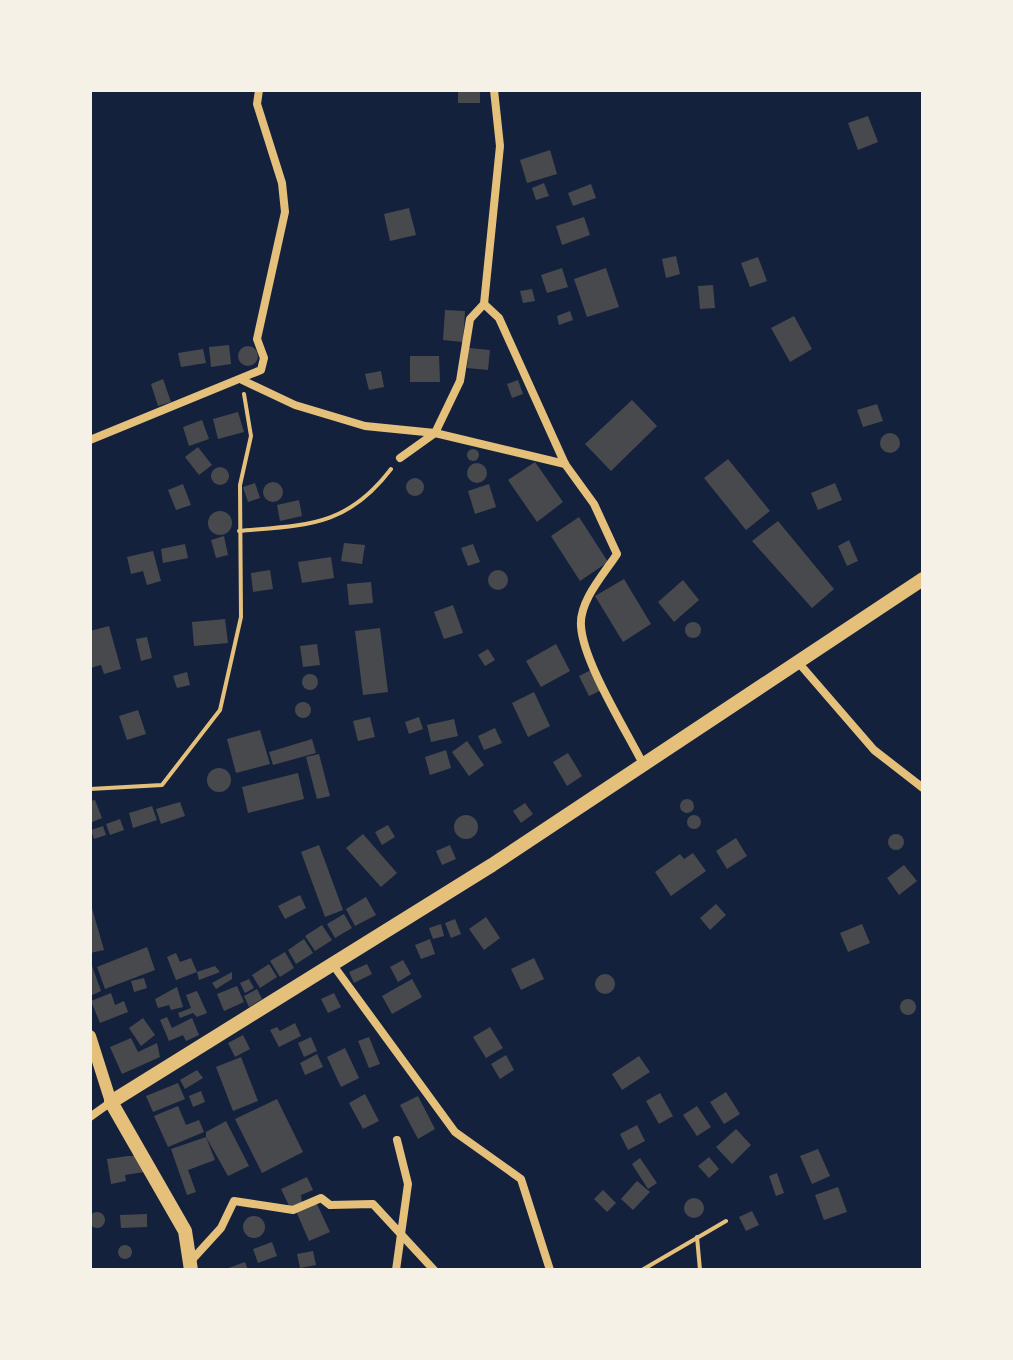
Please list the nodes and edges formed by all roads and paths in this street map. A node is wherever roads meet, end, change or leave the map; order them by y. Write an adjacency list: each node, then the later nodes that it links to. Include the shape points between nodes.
1 (259, 90): 4 (street, via 257,104 282,183 285,212 257,339 264,358 261,370)
2 (494, 90): 3 (street, via 500,146)
3 (484, 304): 5 (street, via 470,319 460,381); 8 (street, via 499,318)
4 (242, 380): 5 (street, via 295,405 365,426); 6 (street); 9 (path, via 251,436 240,485)
5 (435, 433): 7 (street); 8 (street)
6 (90, 440)
7 (400, 458): 9 (path, via 370,497 319,524)
8 (565, 464): 12 (street, via 594,504 617,554 587,599 581,626 595,669)
9 (239, 531): 14 (path, via 241,617 220,710 162,785)
10 (923, 579): 11 (main road)
11 (796, 660): 12 (main road); 13 (street, via 874,750)
12 (643, 764): 15 (main road)
13 (923, 788)
14 (90, 789)
15 (333, 965): 17 (main road); 26 (street, via 455,1132 521,1179)
16 (90, 1036): 17 (street)
17 (111, 1102): 18 (street); 23 (main road, via 185,1231)
18 (90, 1117)
19 (397, 1140): 21 (street, via 408,1184)
20 (726, 1221): 22 (path)
21 (402, 1234): 23 (street, via 373,1204 330,1205 321,1198 293,1210 234,1201 221,1228); 24 (street); 25 (street)
22 (697, 1237): 27 (path); 28 (path)
23 (190, 1266)
24 (396, 1270)
25 (434, 1270)
26 (550, 1270)
27 (642, 1270)
28 (700, 1270)

